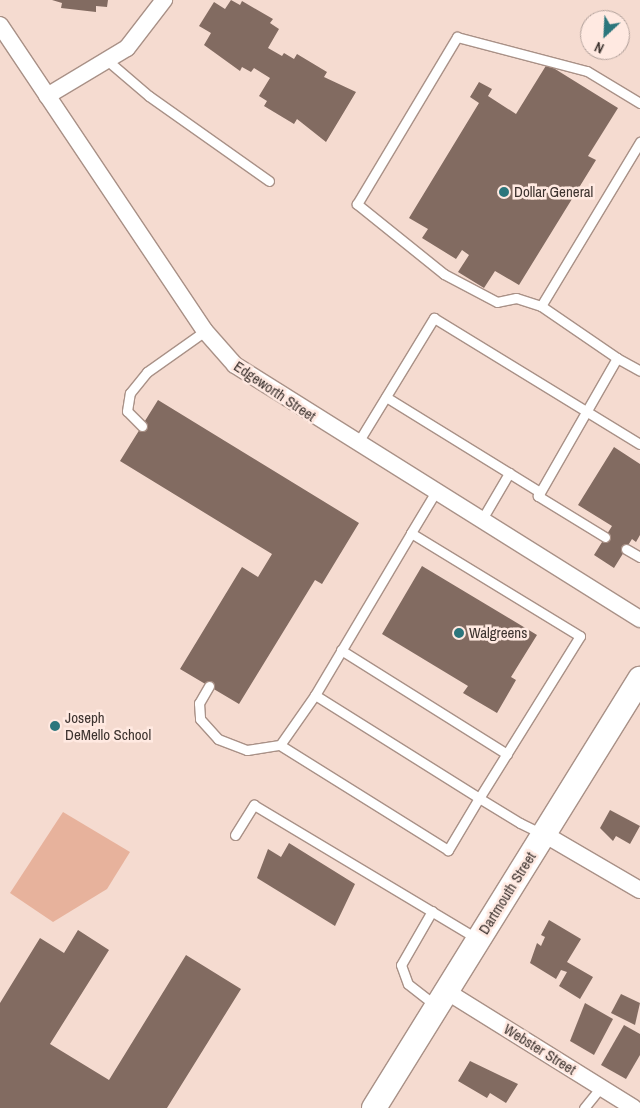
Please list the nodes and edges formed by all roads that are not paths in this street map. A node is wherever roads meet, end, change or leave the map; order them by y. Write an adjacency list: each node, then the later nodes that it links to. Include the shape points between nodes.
1 (164, 0): 3 (street, via 138,37)
2 (0, 25): 4 (street, Edgeworth Street)
3 (108, 61): 4 (street); 7 (lane, via 149,96)
4 (47, 96): 9 (street, Edgeworth Street)
5 (640, 103): 8 (lane, via 587,71 457,37 356,204 444,274 497,302 516,298)
6 (640, 142): 8 (lane)
7 (269, 181)
8 (541, 306): 10 (lane)
9 (205, 331): 14 (lane, via 147,372 130,393 127,410); 15 (street, Edgeworth Street, via 251,378)
10 (616, 358): 11 (lane); 13 (lane)
11 (640, 371)
12 (386, 397): 13 (lane, via 434,318); 15 (lane); 17 (lane)
13 (588, 411): 16 (lane); 19 (lane)
14 (142, 426)
15 (357, 444): 18 (street, Edgeworth Street)
16 (640, 444)
17 (509, 474): 19 (lane); 20 (lane)
18 (435, 492): 20 (street, Edgeworth Street); 21 (lane)
19 (539, 494): 22 (lane)
20 (481, 521): 25 (street, Edgeworth Street)
21 (410, 534): 26 (lane); 31 (lane, via 580,636)
22 (606, 536)
23 (626, 549): 24 (lane)
24 (640, 557)
25 (640, 619)
26 (341, 650): 29 (lane); 31 (lane)
27 (640, 679): 33 (main road, Dartmouth Street)
28 (208, 686): 30 (lane, via 199,704 200,719 218,739 247,750)
29 (315, 695): 30 (lane); 32 (lane)
30 (280, 745): 32 (lane, via 448,850)
31 (507, 754): 32 (lane)
32 (479, 798): 33 (lane)
33 (544, 834): 35 (street); 37 (main road, Dartmouth Street)
34 (235, 835): 36 (lane, via 254,805)
35 (640, 890)
36 (432, 911): 37 (lane); 38 (lane, via 401,965 408,984)
37 (478, 939): 38 (main road, Dartmouth Street)
38 (441, 999): 39 (street, Webster Street); 40 (main road, Dartmouth Street)
39 (601, 1087): 41 (lane); 42 (street, Webster Street)
40 (374, 1108)
41 (584, 1108)
42 (634, 1108)

